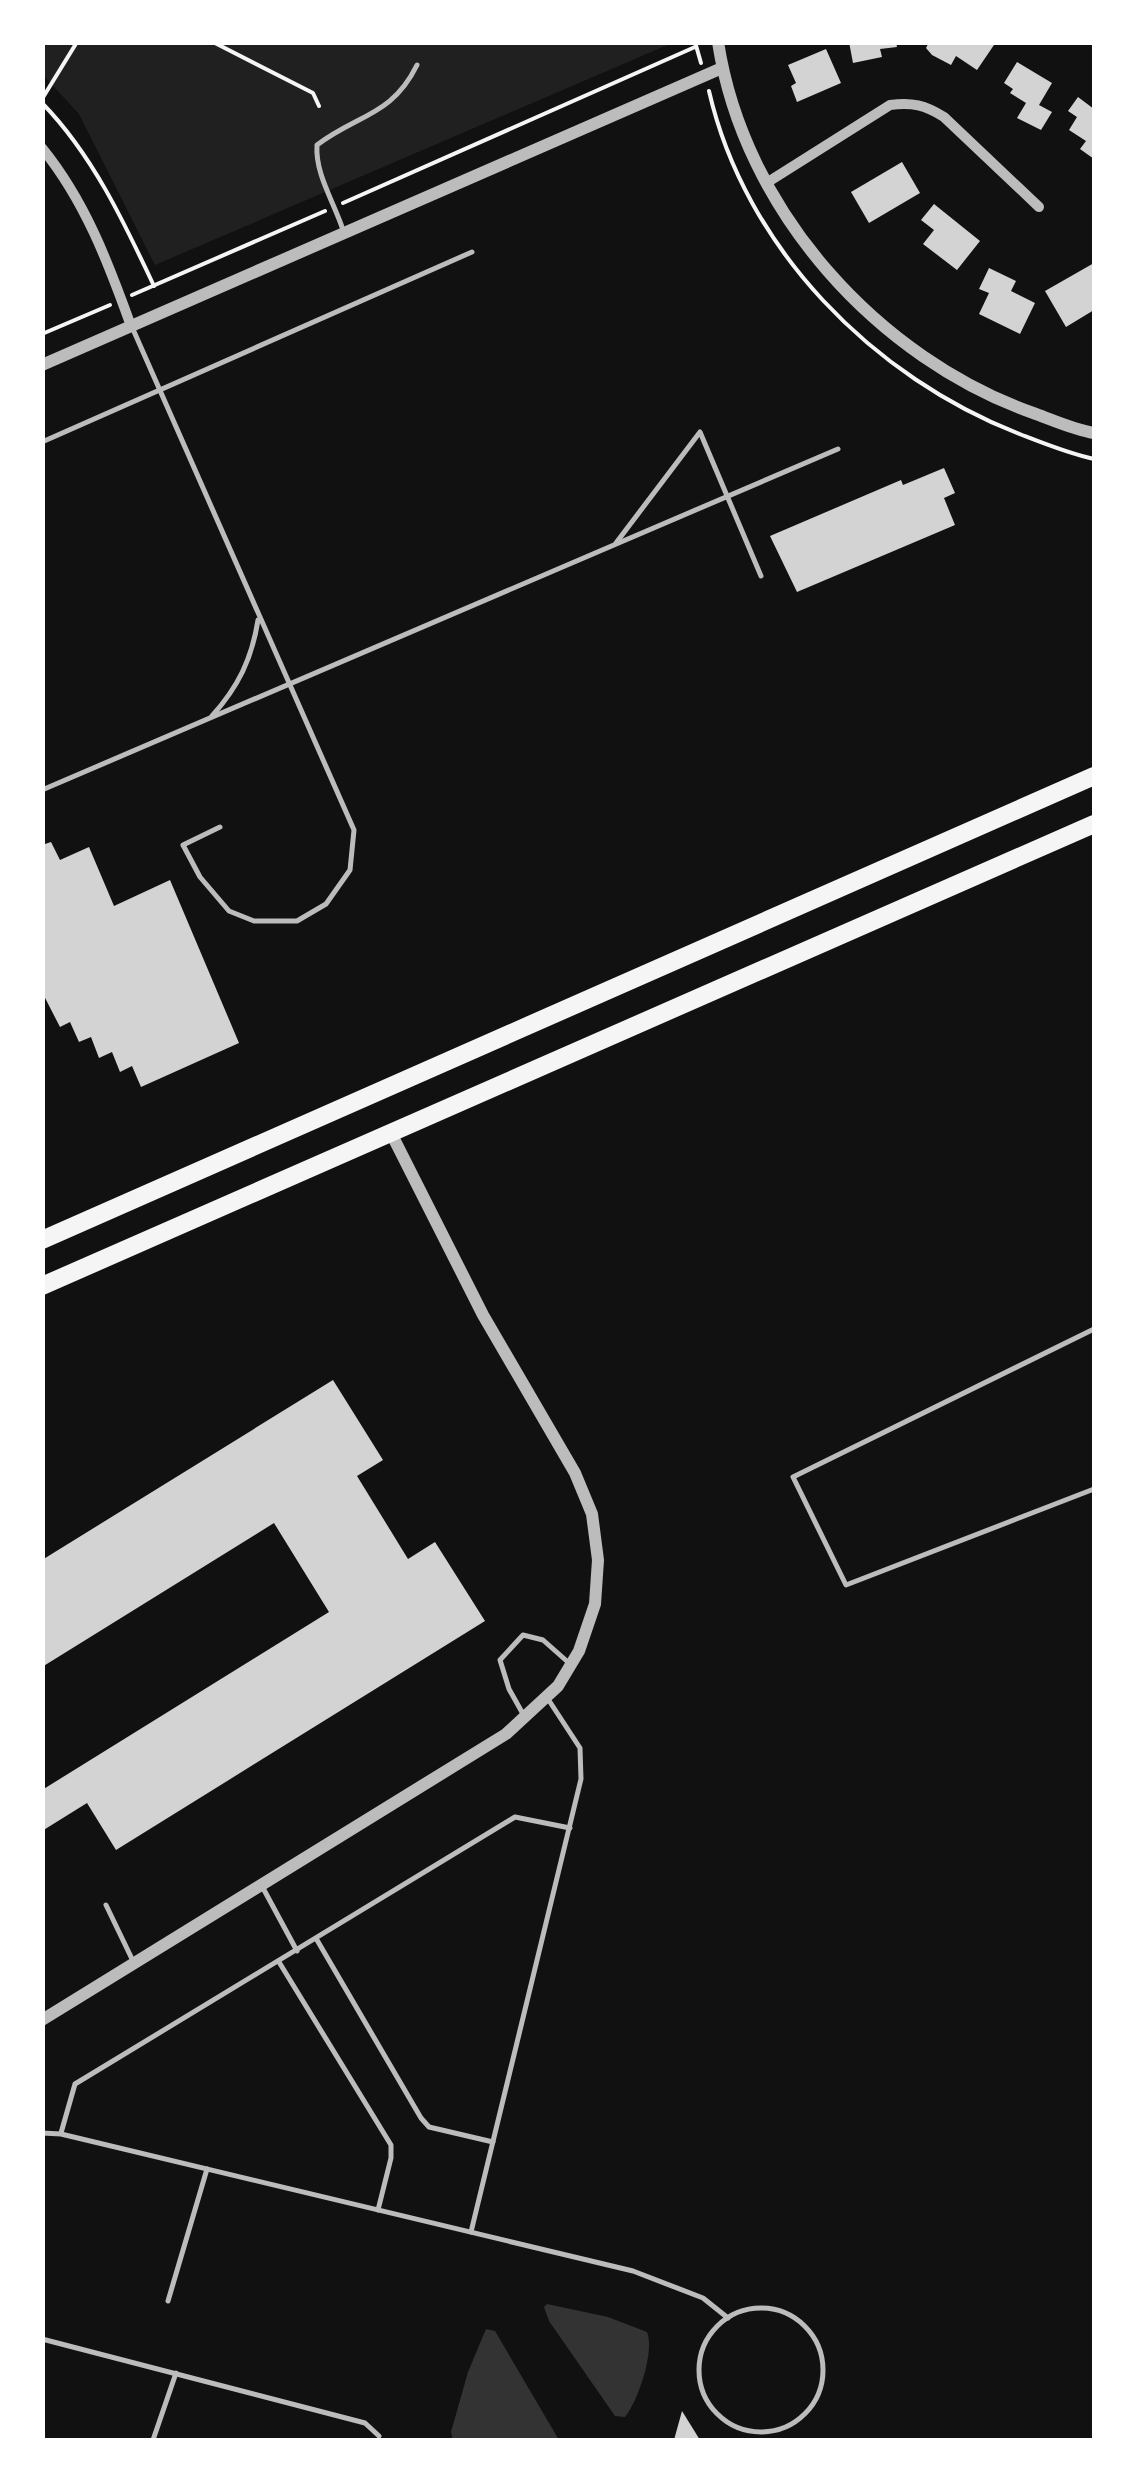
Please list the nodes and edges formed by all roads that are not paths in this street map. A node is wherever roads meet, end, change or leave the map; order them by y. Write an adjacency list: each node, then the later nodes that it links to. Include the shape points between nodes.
1 (718, 42): 3 (street)
2 (417, 65): 7 (lane, via 383,109 317,145 316,164)
3 (722, 68): 5 (street, via 750,152); 7 (street)
4 (42, 148): 9 (street, via 98,237)
5 (768, 182): 6 (street, via 890,105 908,102 944,117); 12 (street, via 798,234 860,306 935,366 1004,403)
6 (1039, 207)
7 (344, 233): 9 (street)
8 (472, 252): 11 (lane)
9 (131, 326): 10 (street); 11 (lane)
10 (42, 364)
11 (159, 390): 13 (lane); 18 (lane)
12 (1094, 433)
13 (42, 442)
14 (838, 449): 15 (lane)
15 (729, 496): 16 (lane); 16 (lane, via 700,432); 17 (lane)
16 (614, 545): 19 (lane)
17 (761, 576)
18 (258, 617): 19 (lane); 20 (lane, via 242,677)
19 (288, 685): 20 (lane); 24 (lane, via 354,830 350,870 326,904 297,920 254,921 229,911 183,844)
20 (211, 718): 22 (lane)
21 (1094, 776): 26 (highway)
22 (42, 790)
23 (1094, 824): 25 (highway)
24 (220, 827)
25 (392, 1133): 27 (highway); 30 (street, via 592,1514 595,1604)
26 (42, 1240)
27 (42, 1286)
28 (1094, 1330): 29 (lane, via 792,1477 846,1586)
29 (1094, 1489)
30 (571, 1665): 31 (street); 32 (lane, via 544,1640 524,1635 500,1660)
31 (546, 1697): 32 (street); 33 (lane, via 580,1748)
32 (525, 1717): 34 (street)
33 (570, 1828): 36 (lane, via 515,1817); 43 (lane)
34 (261, 1885): 37 (lane); 39 (street)
35 (106, 1905): 39 (lane)
36 (317, 1940): 37 (lane); 43 (lane, via 421,2118 429,2126)
37 (297, 1952): 38 (lane)
38 (279, 1962): 42 (lane, via 76,2084); 45 (lane, via 390,2145)
39 (134, 1964): 40 (street)
40 (42, 2020)
41 (42, 2133): 42 (lane)
42 (61, 2134): 44 (lane)
43 (492, 2142): 46 (lane)
44 (206, 2169): 45 (lane); 47 (lane)
45 (378, 2210): 46 (lane)
46 (470, 2232): 48 (lane, via 632,2271 703,2298)
47 (168, 2301)
48 (728, 2318): 48 (lane, via 703,2346 698,2372 704,2396 735,2427 761,2433 789,2427 817,2400 824,2380 816,2338 788,2313 766,2307)
49 (42, 2339): 50 (lane)
50 (176, 2372): 51 (lane, via 365,2423); 52 (lane)
51 (379, 2436)
52 (153, 2440)

